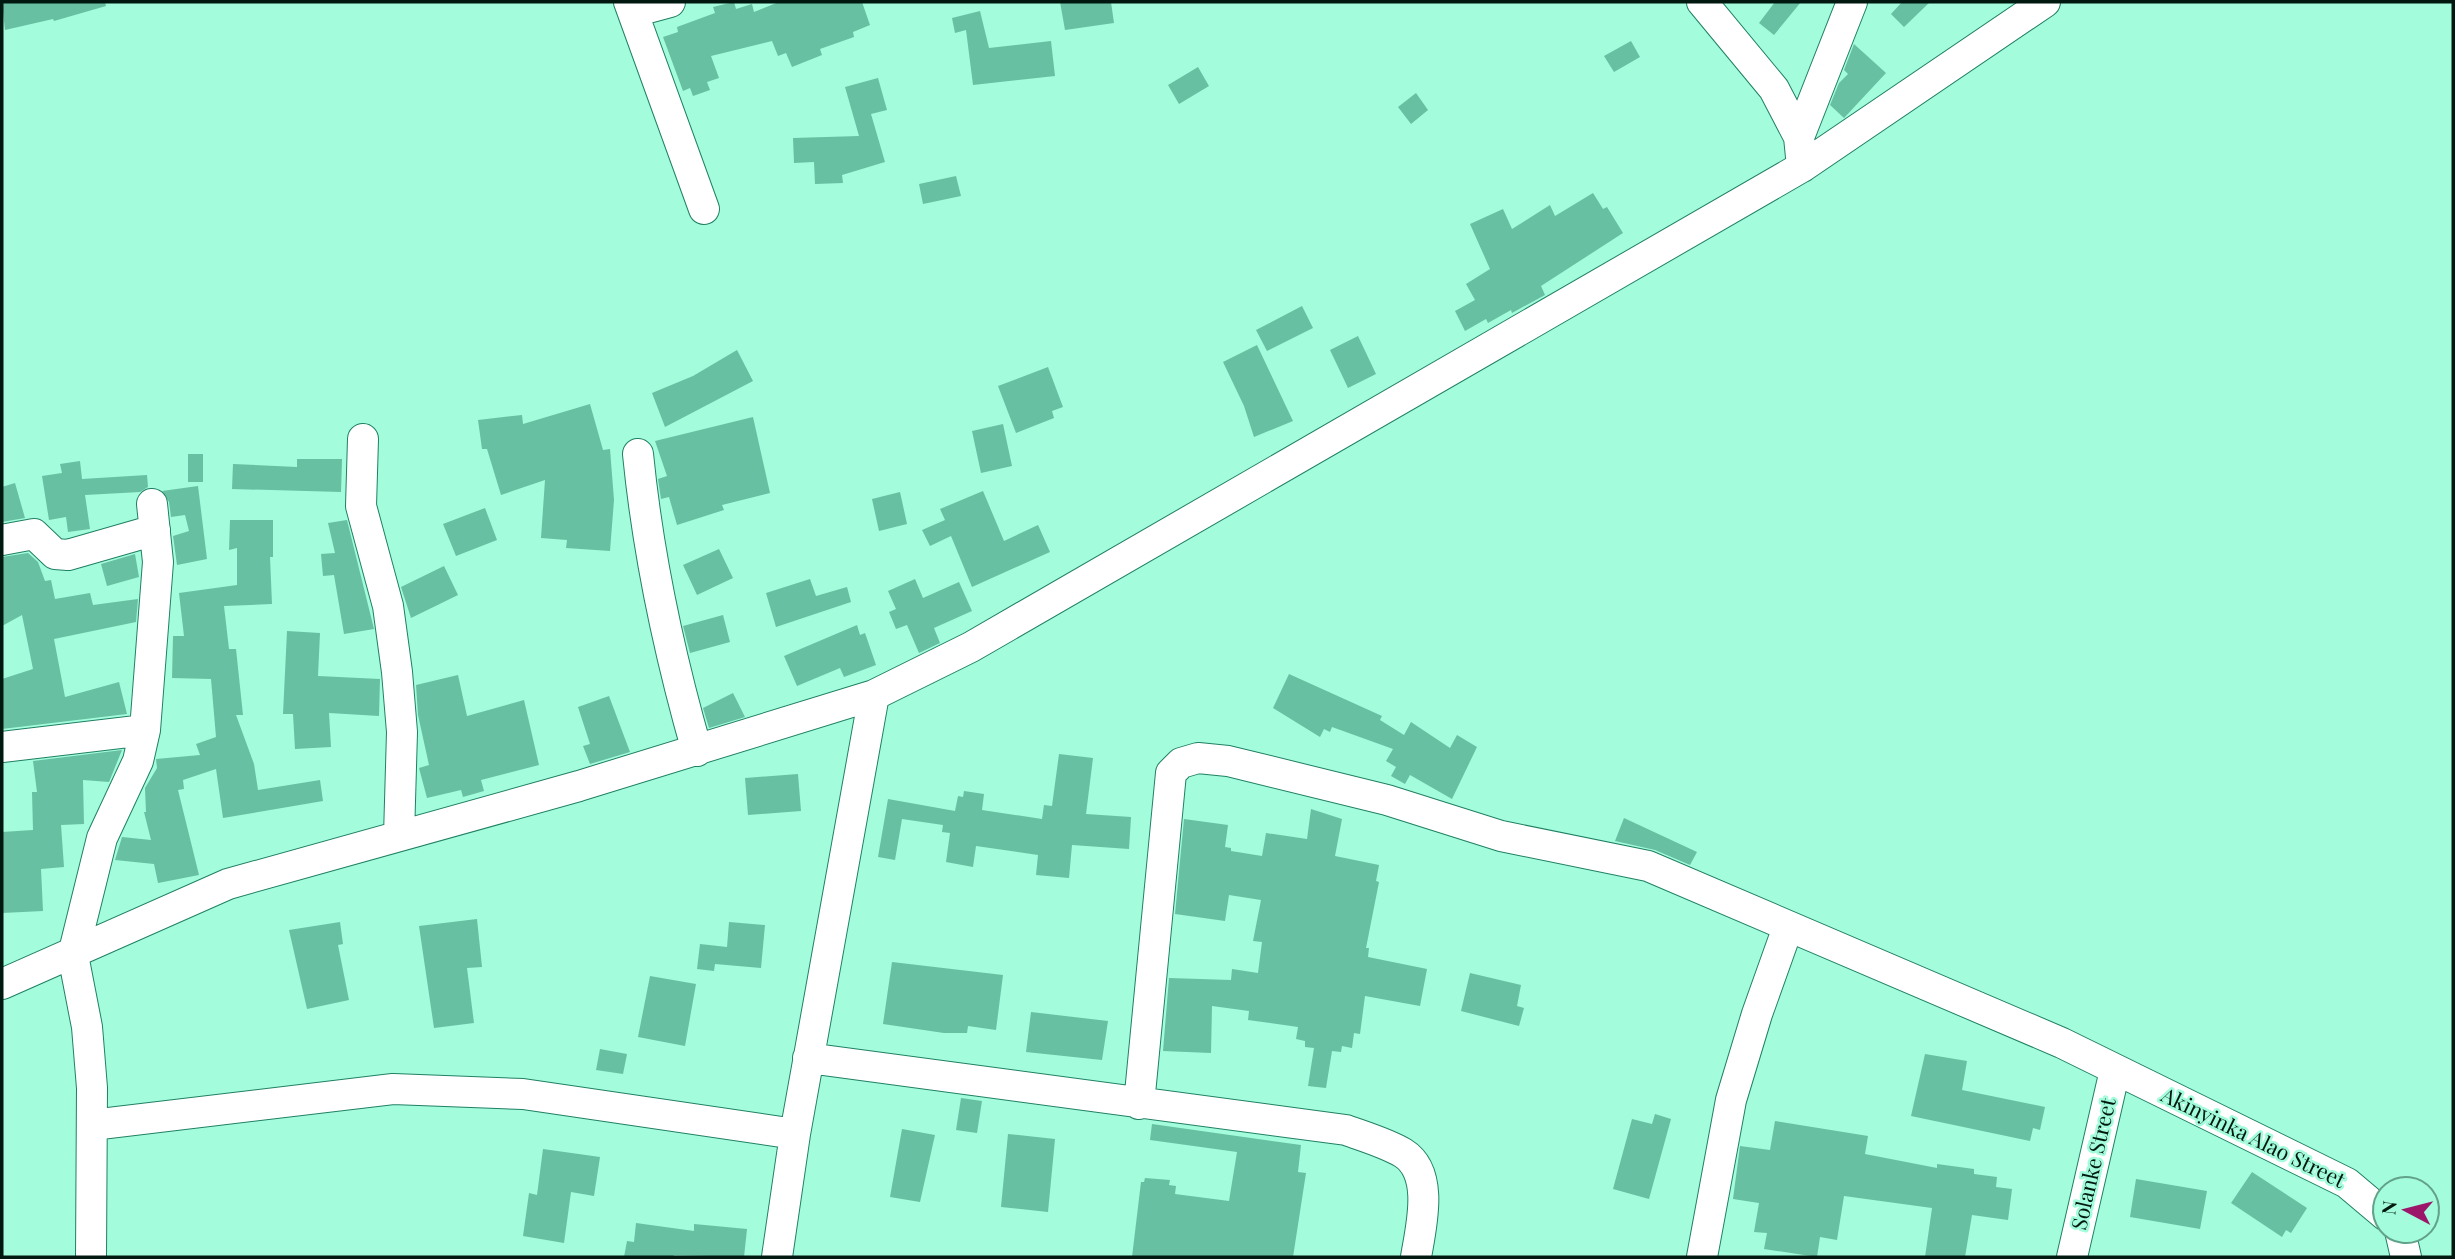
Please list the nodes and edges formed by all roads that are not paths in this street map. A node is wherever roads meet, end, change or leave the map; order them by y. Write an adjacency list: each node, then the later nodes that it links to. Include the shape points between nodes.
1 (670, 2): 5 (street)
2 (1702, 2): 6 (street, via 1774,89)
3 (1853, 2): 6 (street)
4 (2045, 2): 7 (street)
5 (631, 7): 8 (street)
6 (1800, 137): 7 (street)
7 (1802, 167): 12 (street, via 971,647)
8 (704, 209)
9 (363, 439): 16 (street, via 361,506 388,606 397,672 402,732)
10 (638, 454): 15 (street, via 646,534)
11 (2, 540): 13 (street, via 34,534 55,554 68,555 153,517 158,562)
12 (874, 695): 15 (street); 20 (street)
13 (145, 730): 14 (street); 18 (street, via 138,761 102,838)
14 (2, 747)
15 (697, 751): 16 (street)
16 (399, 836): 18 (street, via 228,884)
17 (1788, 928): 21 (street, Akinyinka Alao Street, via 1956,996); 22 (street, Akinyinka Alao Street, via 1648,866 1502,836 1285,772 1199,758 1181,763 1171,773); 29 (street, via 1731,1100)
18 (73, 955): 19 (street); 23 (street, via 87,1027)
19 (2, 984)
20 (808, 1058): 22 (street); 24 (street)
21 (2115, 1070): 25 (street, Akinyinka Alao Street, via 2347,1183); 30 (street, Solanke Street)
22 (1139, 1104): 28 (street, via 1346,1130 1405,1154 1419,1171 1423,1199)
23 (92, 1125): 24 (street, via 393,1089 523,1094); 26 (street)
24 (795, 1134): 27 (street)
25 (2371, 1203)
26 (91, 1257)
27 (777, 1257)
28 (1416, 1257)
29 (1702, 1257)
30 (2073, 1257)

